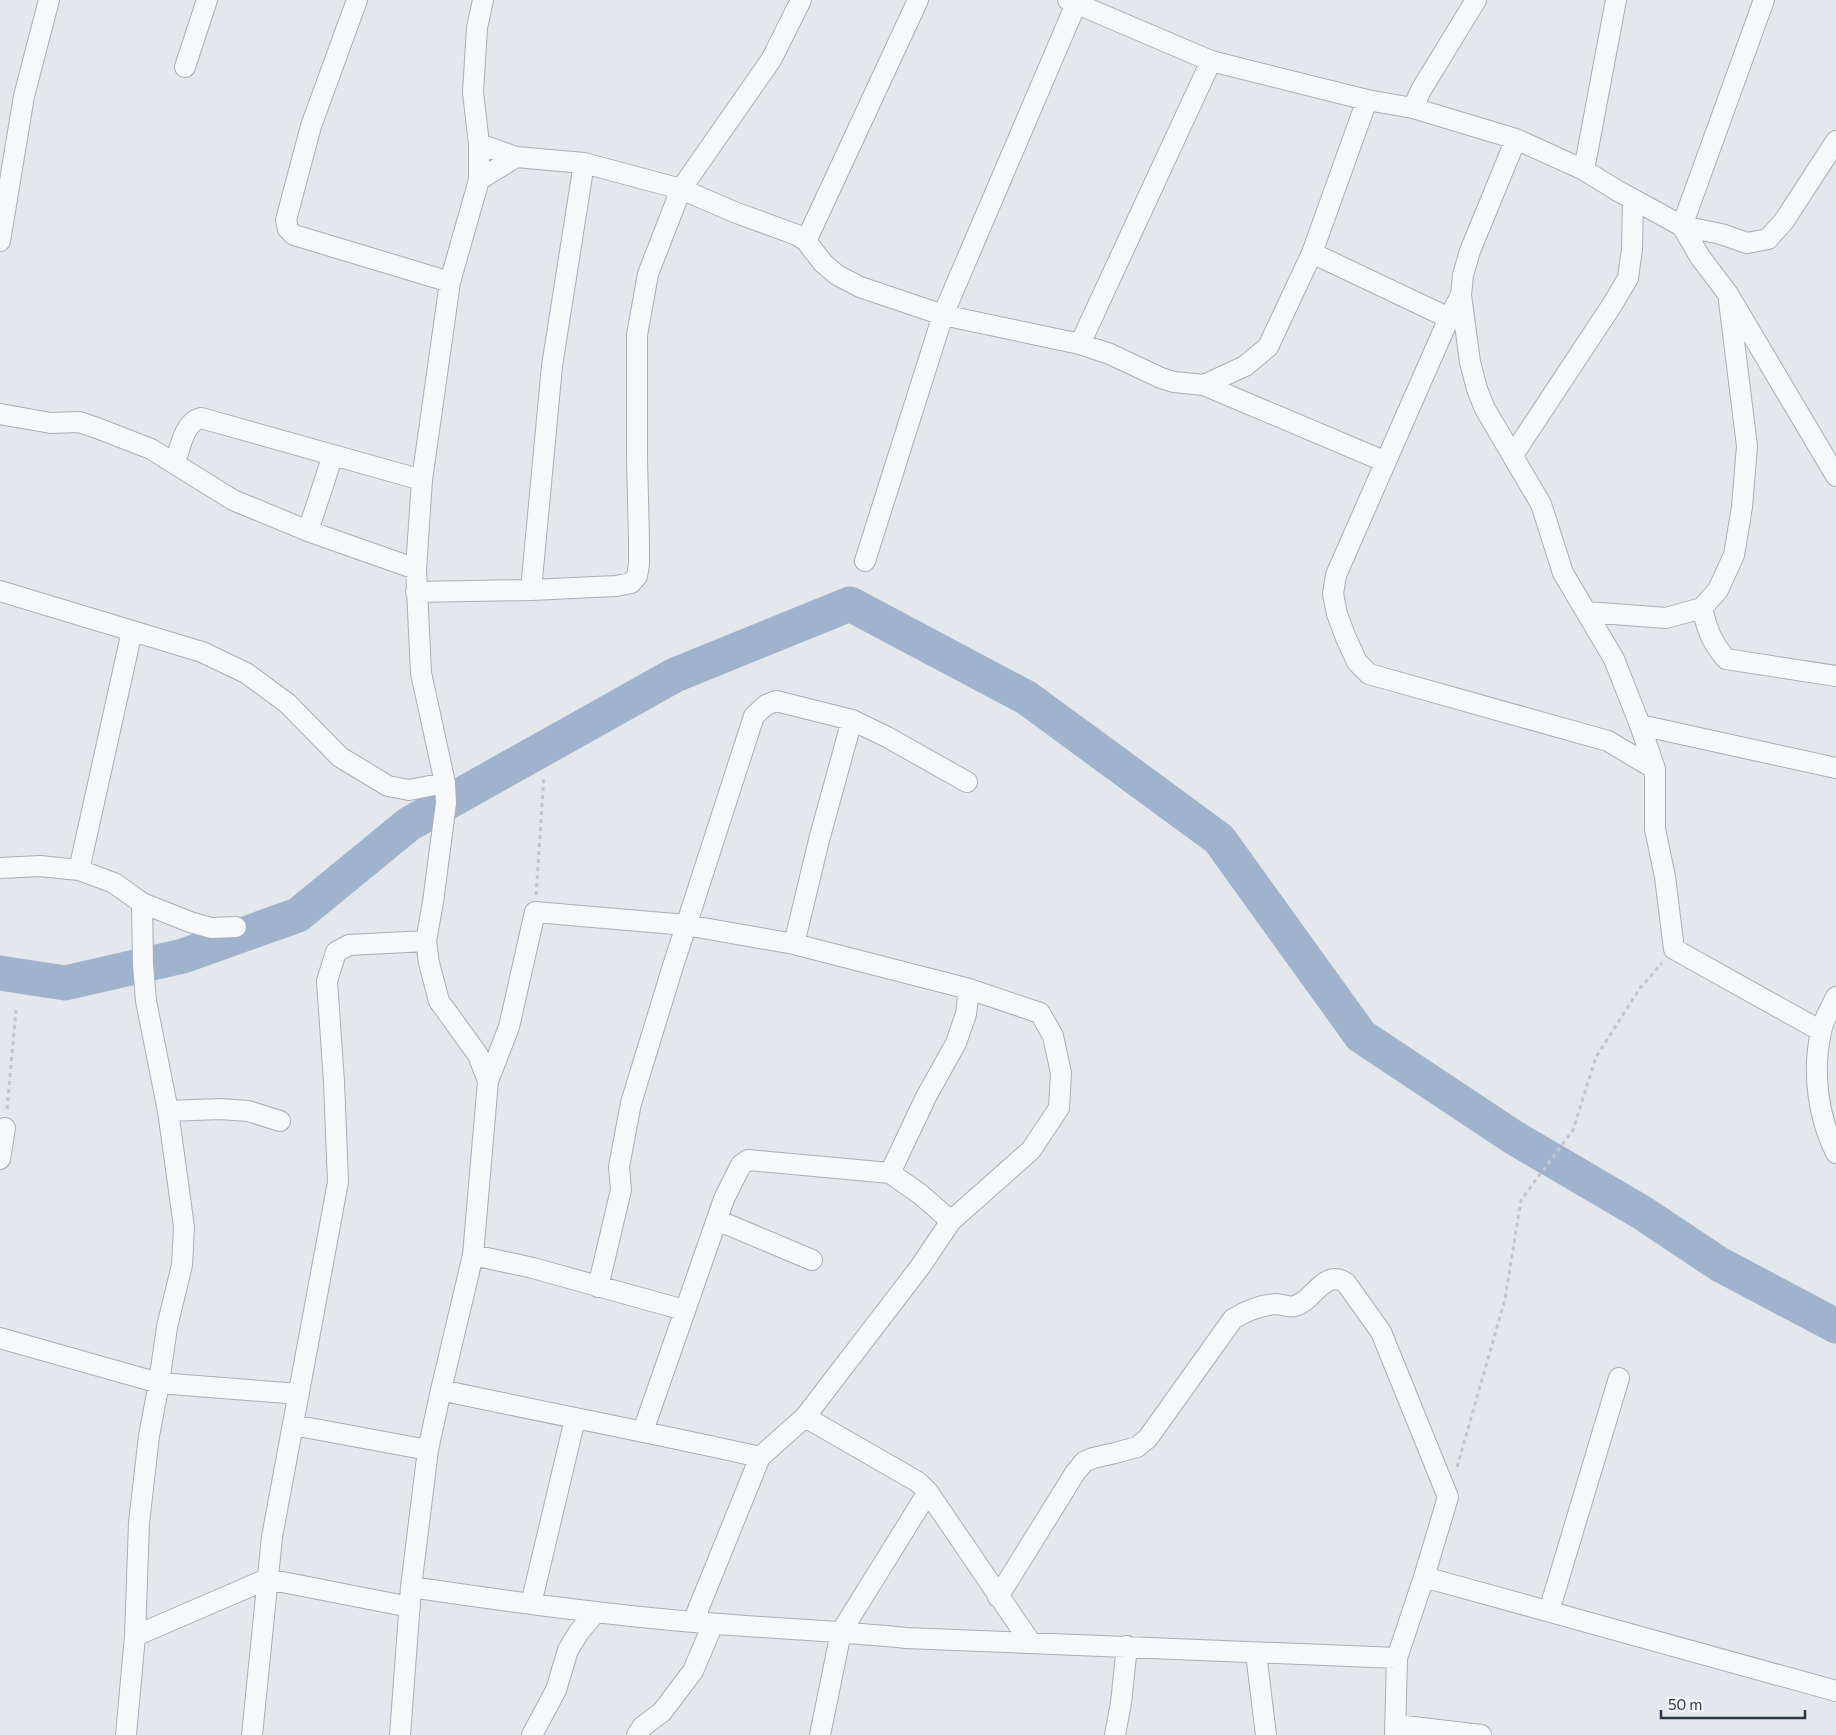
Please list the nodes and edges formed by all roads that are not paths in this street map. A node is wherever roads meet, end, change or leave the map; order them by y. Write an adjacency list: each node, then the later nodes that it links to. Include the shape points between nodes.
1 (49, 0): 25 (street, via 24,96)
2 (207, 0): 12 (street)
3 (357, 0): 28 (street, via 311,126 286,220 288,229 294,235)
4 (483, 0): 17 (street, via 477,28 473,92)
5 (801, 0): 22 (street, via 771,60)
6 (918, 0): 26 (street)
7 (1476, 0): 14 (street)
8 (1616, 0): 20 (street)
9 (1764, 0): 24 (street)
10 (1072, 2): 11 (street); 31 (street)
11 (1211, 61): 13 (street); 33 (street)
12 (185, 67)
13 (1367, 100): 14 (street); 27 (street)
14 (1413, 108): 15 (street)
15 (1516, 139): 20 (street); 30 (street, via 1470,251)
16 (1836, 141): 24 (street, via 1768,240 1748,243)
17 (479, 144): 18 (street); 21 (street)
18 (516, 157): 19 (street); 21 (street)
19 (584, 163): 22 (street); 45 (street, via 552,366)
20 (1584, 170): 23 (street)
21 (479, 180): 28 (street)
22 (681, 189): 26 (street); 45 (street, via 648,274 637,335 640,540 637,576 631,583 616,586)
23 (1633, 200): 24 (street); 36 (street, via 1628,278)
24 (1682, 226): 29 (street)
25 (0, 241)
26 (806, 241): 31 (street, via 837,275 860,287)
27 (1312, 253): 32 (street); 34 (street, via 1268,347 1245,366)
28 (450, 282): 41 (street)
29 (1728, 294): 40 (street); 48 (street, via 1747,446 1743,498 1734,555 1718,590)
30 (1461, 295): 32 (street); 36 (street, via 1476,389)
31 (943, 315): 33 (street); 43 (street)
32 (1449, 318): 38 (street)
33 (1080, 344): 34 (street, via 1161,378)
34 (1204, 385): 38 (street)
35 (0, 414): 39 (street, via 51,423 79,422 152,449)
36 (1514, 454): 49 (street, via 1541,504 1563,573)
37 (333, 455): 39 (street, via 202,418 190,424); 41 (street); 42 (street)
38 (1386, 462): 54 (street, via 1336,575 1333,594 1337,614 1357,662 1370,674 1608,741)
39 (175, 463): 42 (street, via 233,500)
40 (1836, 476)
41 (422, 480): 44 (street)
42 (308, 531): 44 (street)
43 (865, 561)
44 (416, 569): 47 (street)
45 (531, 590): 47 (street)
46 (0, 591): 50 (street)
47 (416, 592): 57 (street, via 421,672)
48 (1702, 608): 49 (street, via 1666,618); 51 (street, via 1716,648 1726,659)
49 (1587, 612): 53 (street, via 1614,659)
50 (132, 631): 57 (street, via 202,652 246,673 287,703 340,757 388,786 408,790); 59 (street)
51 (1836, 676)
52 (852, 720): 56 (street); 61 (street, via 776,701 754,716); 64 (street)
53 (1640, 725): 54 (street); 55 (street)
54 (1654, 768): 67 (street, via 1655,829 1674,949)
55 (1836, 768)
56 (967, 782)
57 (445, 783): 63 (street, via 446,803)
58 (0, 868): 59 (street, via 40,866)
59 (80, 870): 60 (street, via 114,884)
60 (142, 903): 62 (street, via 211,928); 69 (street, via 146,1001)
61 (686, 924): 64 (street); 68 (street, via 535,912 509,1028); 79 (street, via 631,1103 619,1167 620,1190)
62 (236, 927)
63 (426, 941): 68 (street, via 439,1001 478,1055); 85 (street, via 349,945 336,952 331,965 327,981 338,1182)
64 (794, 944): 65 (street)
65 (969, 989): 74 (street, via 966,1014 956,1043); 76 (street, via 1040,1013 1053,1036 1061,1073 1059,1108 1031,1150)
66 (1836, 997): 67 (street)
67 (1821, 1031): 72 (street, via 1816,1059 1820,1111)
68 (488, 1081): 77 (street)
69 (168, 1111): 70 (street, via 220,1109 248,1112); 83 (street, via 184,1226 182,1265 167,1327)
70 (280, 1121)
71 (5, 1128): 73 (street)
72 (1836, 1153)
73 (0, 1160)
74 (890, 1173): 75 (street, via 748,1160 741,1165 724,1199); 76 (street)
75 (718, 1220): 78 (street); 80 (street)
76 (951, 1221): 86 (street, via 920,1268)
77 (473, 1255): 79 (street); 84 (street)
78 (812, 1260)
79 (598, 1287): 80 (street)
80 (684, 1310): 89 (street)
81 (0, 1338): 83 (street)
82 (1620, 1378): 99 (street)
83 (159, 1383): 85 (street); 103 (street, via 149,1436 140,1523)
84 (441, 1390): 87 (street); 90 (street)
85 (299, 1394): 88 (street)
86 (805, 1418): 91 (street); 92 (street, via 907,1474)
87 (575, 1419): 89 (street); 97 (street)
88 (293, 1425): 90 (street); 94 (street)
89 (643, 1431): 91 (street)
90 (428, 1450): 95 (street)
91 (760, 1457): 101 (street)
92 (928, 1492): 96 (street); 102 (street)
93 (1424, 1577): 96 (street, via 1448,1497 1381,1332 1340,1278 1330,1279 1294,1307 1276,1304 1249,1309 1233,1319 1148,1438 1137,1446 1084,1462); 99 (street); 107 (street)
94 (267, 1579): 98 (street); 103 (street); 111 (street)
95 (411, 1587): 97 (street); 98 (street)
96 (998, 1597): 104 (street)
97 (531, 1604): 100 (street)
98 (410, 1607): 112 (street)
99 (1549, 1611): 108 (street)
100 (596, 1612): 101 (street); 113 (street, via 568,1650 556,1690)
101 (703, 1623): 102 (street); 114 (street, via 693,1671 662,1712 642,1727)
102 (841, 1632): 104 (street, via 906,1638); 115 (street)
103 (135, 1636): 110 (street)
104 (1031, 1642): 105 (street)
105 (1127, 1646): 106 (street); 116 (street)
106 (1256, 1653): 107 (street); 117 (street)
107 (1397, 1658): 109 (street)
108 (1836, 1690)
109 (1395, 1730): 118 (street)
110 (126, 1735)
111 (252, 1735)
112 (400, 1735)
113 (532, 1735)
114 (637, 1735)
115 (820, 1735)
116 (1115, 1735)
117 (1266, 1735)
118 (1481, 1735)

